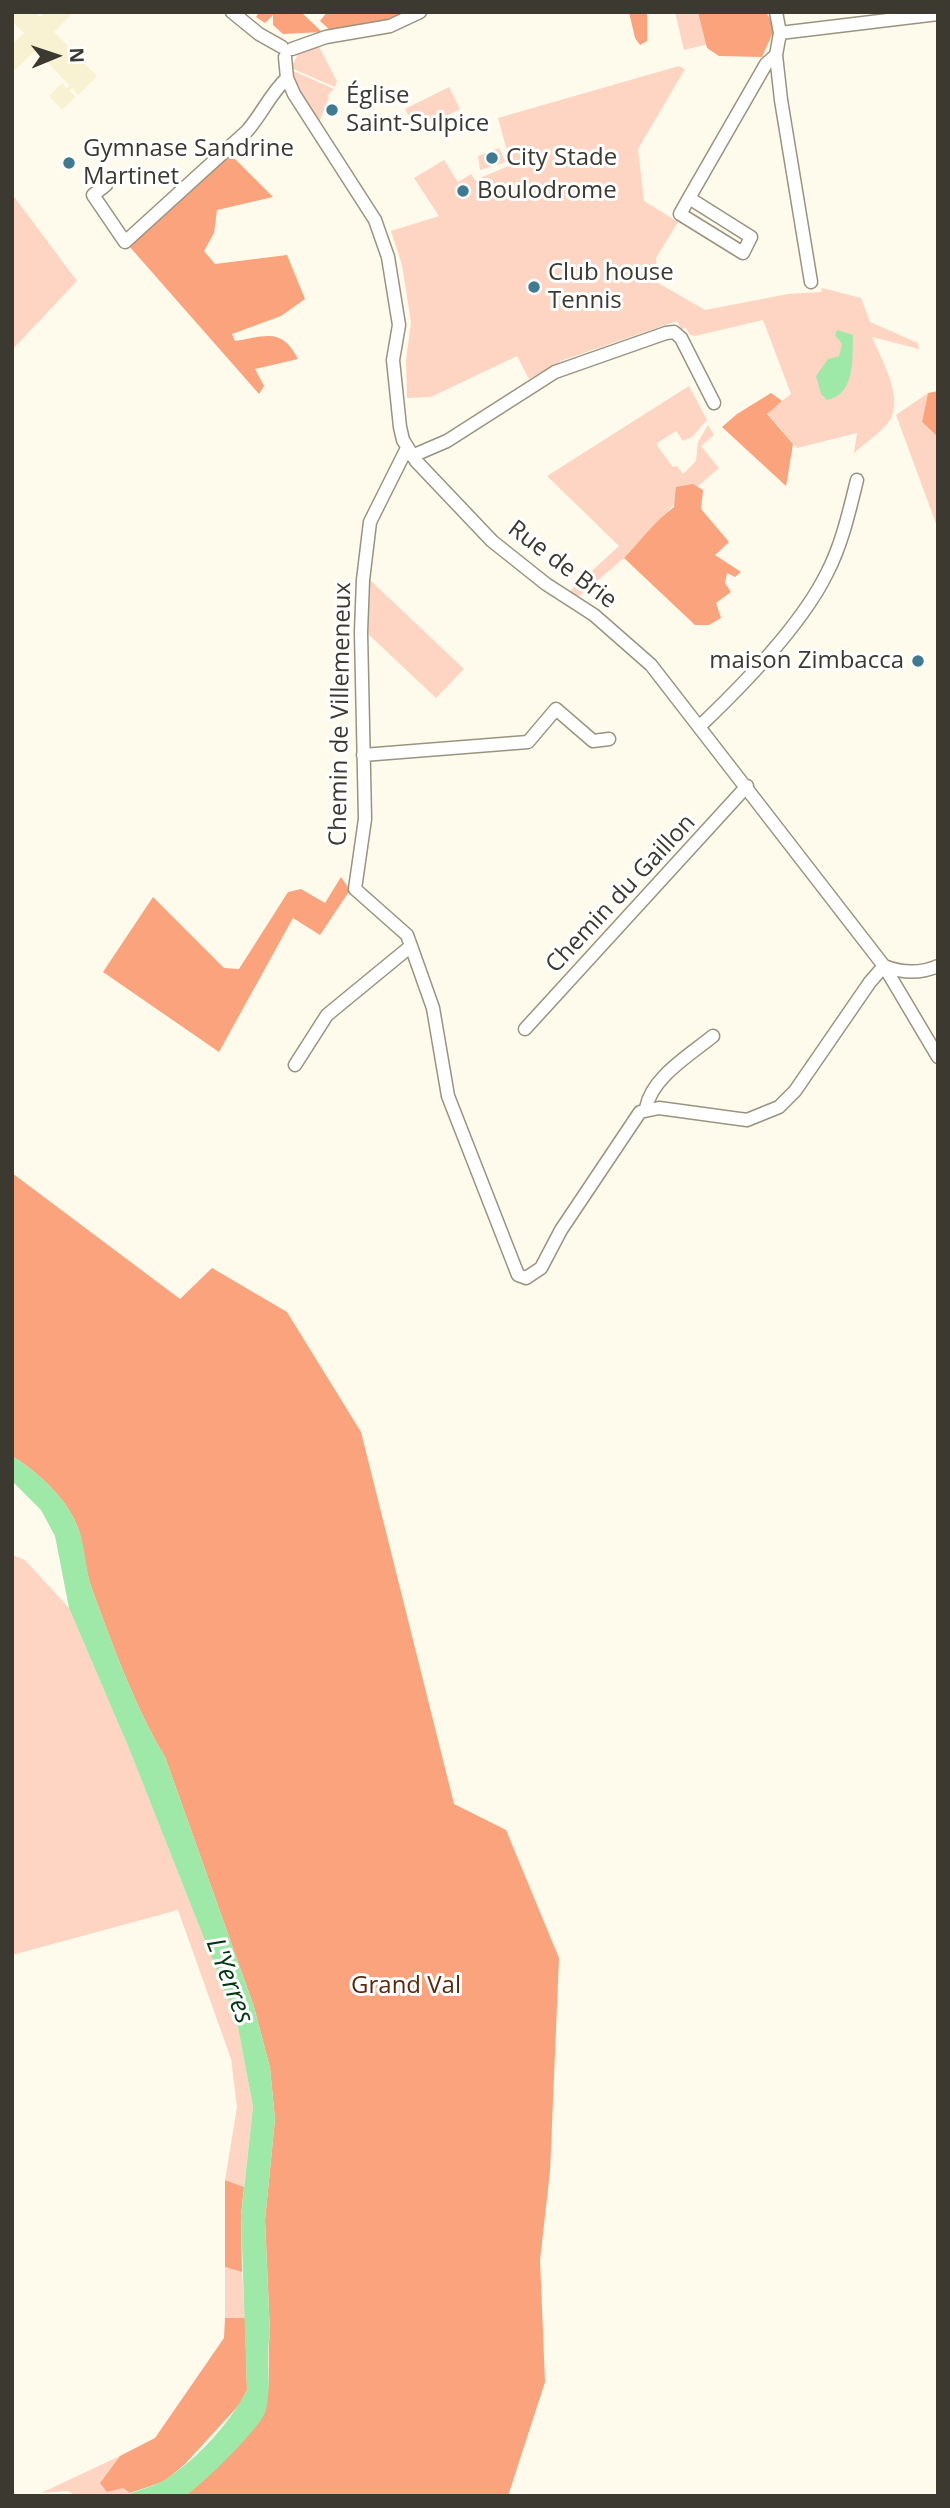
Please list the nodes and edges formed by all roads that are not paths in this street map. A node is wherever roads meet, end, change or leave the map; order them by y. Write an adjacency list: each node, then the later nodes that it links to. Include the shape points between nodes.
1 (232, 12): 5 (street)
2 (420, 12): 7 (street, via 390,26 326,37)
3 (776, 12): 6 (street)
4 (938, 14): 6 (street)
5 (248, 17): 7 (street)
6 (780, 33): 8 (street)
7 (286, 51): 9 (street, Rue de Brie)
8 (776, 55): 11 (street, via 766,64); 12 (street)
9 (287, 78): 10 (street, via 247,131 125,242 93,195); 14 (street, Rue de Brie, via 323,143 375,220 384,243 399,325 393,383)
10 (106, 185)
11 (689, 198): 11 (street, via 680,214 743,253 751,237)
12 (811, 282)
13 (714, 403): 14 (street, via 681,338 666,333 555,372 447,441)
14 (409, 452): 16 (street, Rue de Brie, via 492,541 618,633 651,665); 18 (street, Chemin de Villemeneux, via 370,522 361,632)
15 (857, 480): 16 (street, via 826,576 774,648)
16 (700, 726): 19 (street, Rue de Brie)
17 (609, 739): 18 (street, via 593,741 556,709 528,741)
18 (363, 755): 20 (street, Chemin de Villemeneux, via 364,834 355,889 407,935)
19 (747, 786): 21 (street, Rue de Brie); 23 (street, Chemin du Gaillon)
20 (411, 946): 26 (street, via 327,1015); 27 (street, Chemin de Villemeneux, via 433,1008 448,1096 518,1275 526,1278 541,1268 633,1119)
21 (884, 966): 22 (street, via 898,972); 25 (street, Rue de Brie); 27 (street, via 779,1107 747,1120)
22 (938, 966)
23 (525, 1029)
24 (713, 1036): 27 (street, via 665,1077)
25 (938, 1057)
26 (295, 1065)
27 (646, 1108)

